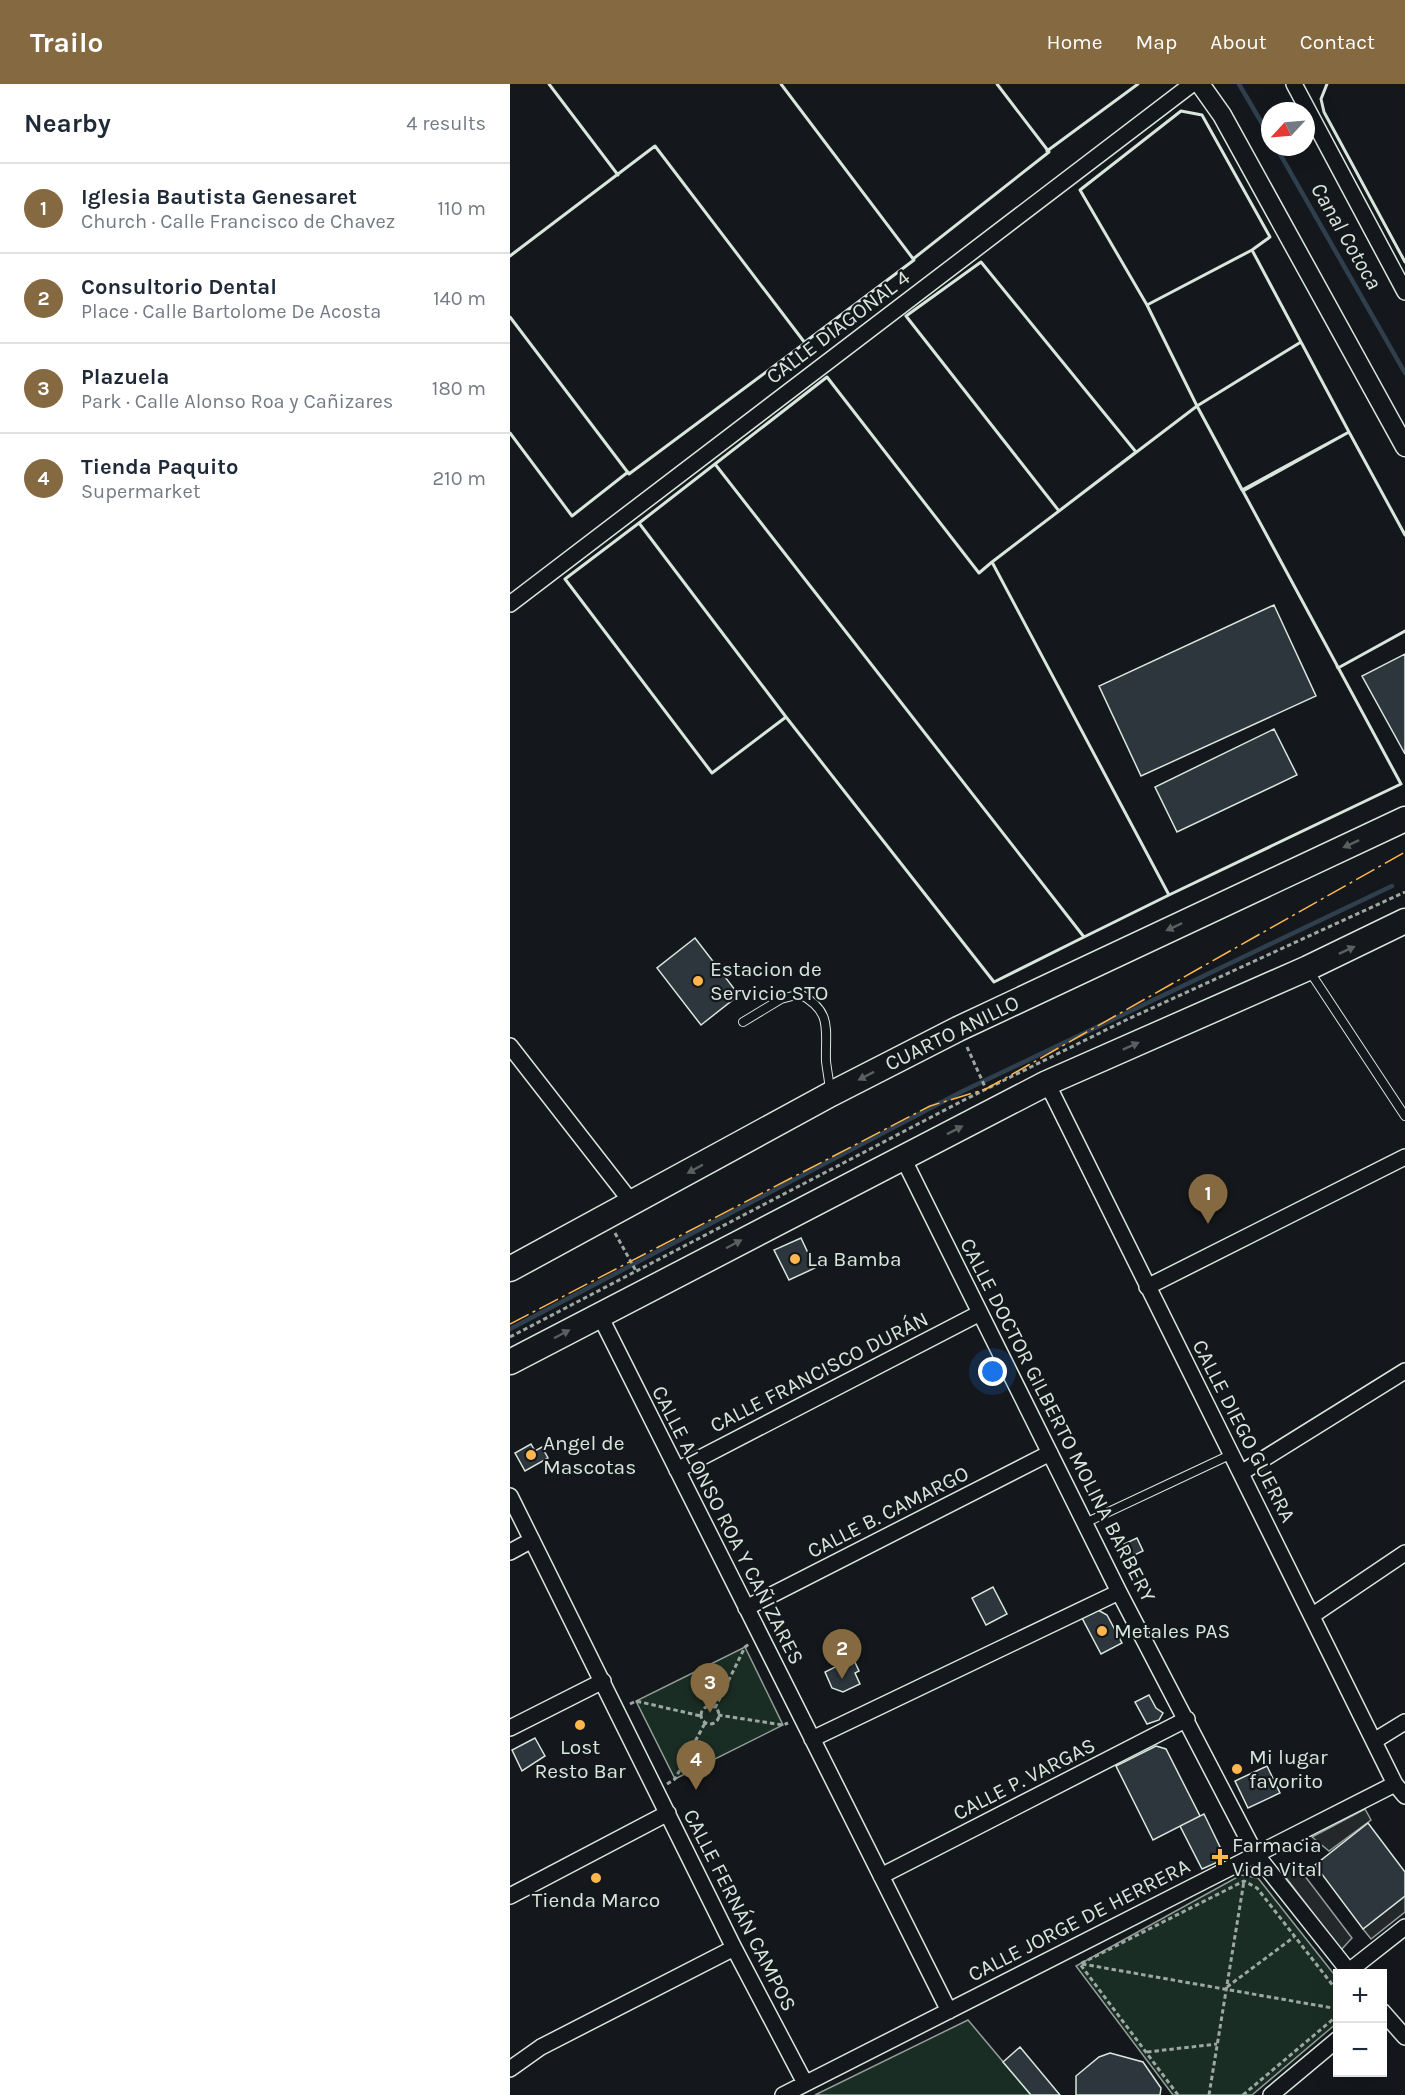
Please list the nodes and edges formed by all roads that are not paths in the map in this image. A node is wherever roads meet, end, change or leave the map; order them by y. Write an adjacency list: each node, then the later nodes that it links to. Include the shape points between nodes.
1 (1192, 84): 6 (street, CALLE DIAGONAL 4)
2 (1200, 84): 5 (street, via 1222,115)
3 (1294, 84): 4 (street)
4 (1405, 292)
5 (1405, 447)
6 (510, 604)
7 (1405, 819): 13 (highway, CUARTO ANILLO, one-way to 13, via 958,1029)
8 (1405, 921): 9 (highway, one-way to 8)
9 (1308, 968): 12 (highway, one-way to 9); 14 (lane)
10 (743, 1022): 13 (lane, via 781,999 800,994 814,1002 825,1017 828,1031 826,1061)
11 (510, 1046): 17 (street)
12 (1047, 1083): 15 (highway, one-way to 12); 19 (street, CALLE DIEGO GUERRA)
13 (831, 1094): 17 (highway, CUARTO ANILLO, one-way to 17)
14 (1405, 1116)
15 (902, 1156): 20 (street, CALLE DOCTOR GILBERTO MOLINA BARBERY); 21 (highway, one-way to 15)
16 (1404, 1160): 19 (street)
17 (633, 1204): 18 (highway, CUARTO ANILLO)
18 (510, 1269)
19 (1147, 1287): 25 (street, CALLE DIEGO GUERRA)
20 (980, 1313): 24 (street, CALLE DOCTOR GILBERTO MOLINA BARBERY); 26 (street, CALLE FRANCISCO DURÁN)
21 (599, 1314): 22 (highway, one-way to 21); 26 (street, CALLE ALONSO ROA Y CAÑIZARES)
22 (510, 1362)
23 (1405, 1371): 27 (street)
24 (1050, 1453): 29 (street, CALLE DOCTOR GILBERTO MOLINA BARBERY); 34 (street, CALLE B. CAMARGO)
25 (1232, 1454): 27 (street, CALLE DIEGO GUERRA); 29 (lane)
26 (677, 1470): 34 (street, CALLE ALONSO ROA Y CAÑIZARES)
27 (1241, 1473): 35 (street, CALLE DIEGO GUERRA)
28 (510, 1496): 30 (street, CALLE FERNÁN CAMPOS)
29 (1085, 1523): 33 (street, CALLE DOCTOR GILBERTO MOLINA BARBERY)
30 (532, 1540): 31 (street); 36 (street, CALLE FERNÁN CAMPOS)
31 (510, 1552)
32 (1405, 1553): 35 (street)
33 (1119, 1592): 37 (street, CALLE DOCTOR GILBERTO MOLINA BARBERY); 40 (street)
34 (746, 1608): 40 (street, CALLE ALONSO ROA Y CAÑIZARES)
35 (1312, 1615): 41 (street, CALLE DIEGO GUERRA)
36 (603, 1681): 39 (street); 43 (street, CALLE FERNÁN CAMPOS)
37 (1187, 1719): 44 (street, CALLE DOCTOR GILBERTO MOLINA BARBERY); 45 (street, CALLE P. VARGAS)
38 (1405, 1722): 41 (street)
39 (510, 1728)
40 (812, 1739): 45 (street, CALLE ALONSO ROA Y CAÑIZARES)
41 (1374, 1741): 42 (street, CALLE DIEGO GUERRA)
42 (1400, 1790): 44 (street, CALLE JORGE DE HERRERA)
43 (668, 1813): 46 (street); 48 (street, CALLE FERNÁN CAMPOS)
44 (1255, 1853): 49 (street, CALLE DOCTOR GILBERTO MOLINA BARBERY); 51 (street, CALLE JORGE DE HERRERA)
45 (881, 1876): 51 (street, CALLE ALONSO ROA Y CAÑIZARES)
46 (510, 1896)
47 (1405, 1927): 50 (street)
48 (734, 1948): 55 (street, via 541,2047); 56 (street, CALLE FERNÁN CAMPOS)
49 (1348, 1969)
50 (1354, 1969)
51 (949, 2011): 56 (street, CALLE JORGE DE HERRERA)
52 (1387, 2016): 53 (street)
53 (1405, 2037)
54 (1333, 2043): 58 (street)
55 (510, 2069)
56 (805, 2083): 57 (street, CALLE JORGE DE HERRERA)
57 (783, 2095)
58 (1271, 2095)

